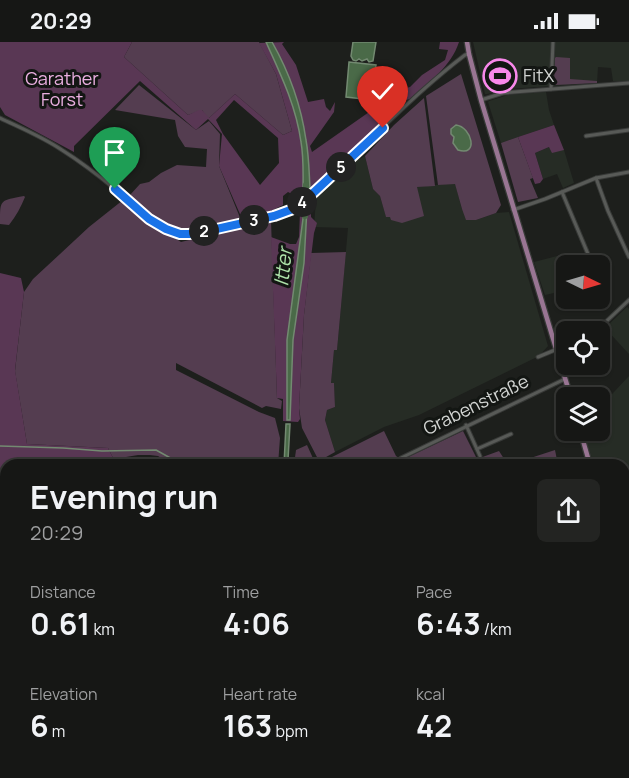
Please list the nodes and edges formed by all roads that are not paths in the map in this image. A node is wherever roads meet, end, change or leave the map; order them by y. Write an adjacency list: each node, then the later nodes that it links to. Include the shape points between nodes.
1 (467, 42): 3 (main road)
2 (554, 42): 5 (street)
3 (469, 54): 6 (main road); 7 (street, via 428,86 303,202 285,213 189,234 172,232 149,219 61,149)
4 (629, 83): 5 (street)
5 (551, 89): 6 (street, via 503,93)
6 (481, 100): 13 (main road)
7 (0, 116)
8 (629, 130): 9 (street)
9 (586, 136)
10 (629, 172): 11 (street)
11 (596, 178): 12 (street); 15 (street)
12 (562, 192): 13 (street); 14 (street)
13 (513, 210): 18 (main road)
14 (588, 254)
15 (629, 257)
16 (629, 300): 17 (street)
17 (607, 321)
18 (555, 350): 19 (street); 20 (main road)
19 (538, 357)
20 (565, 379): 21 (main road); 22 (street, Grabenstraße)
21 (567, 387)
22 (466, 425): 25 (street); 27 (street, Grabenstraße)
23 (511, 435): 25 (street)
24 (583, 441): 28 (main road)
25 (477, 449): 26 (street)
26 (480, 456)
27 (400, 458)
28 (588, 459)

